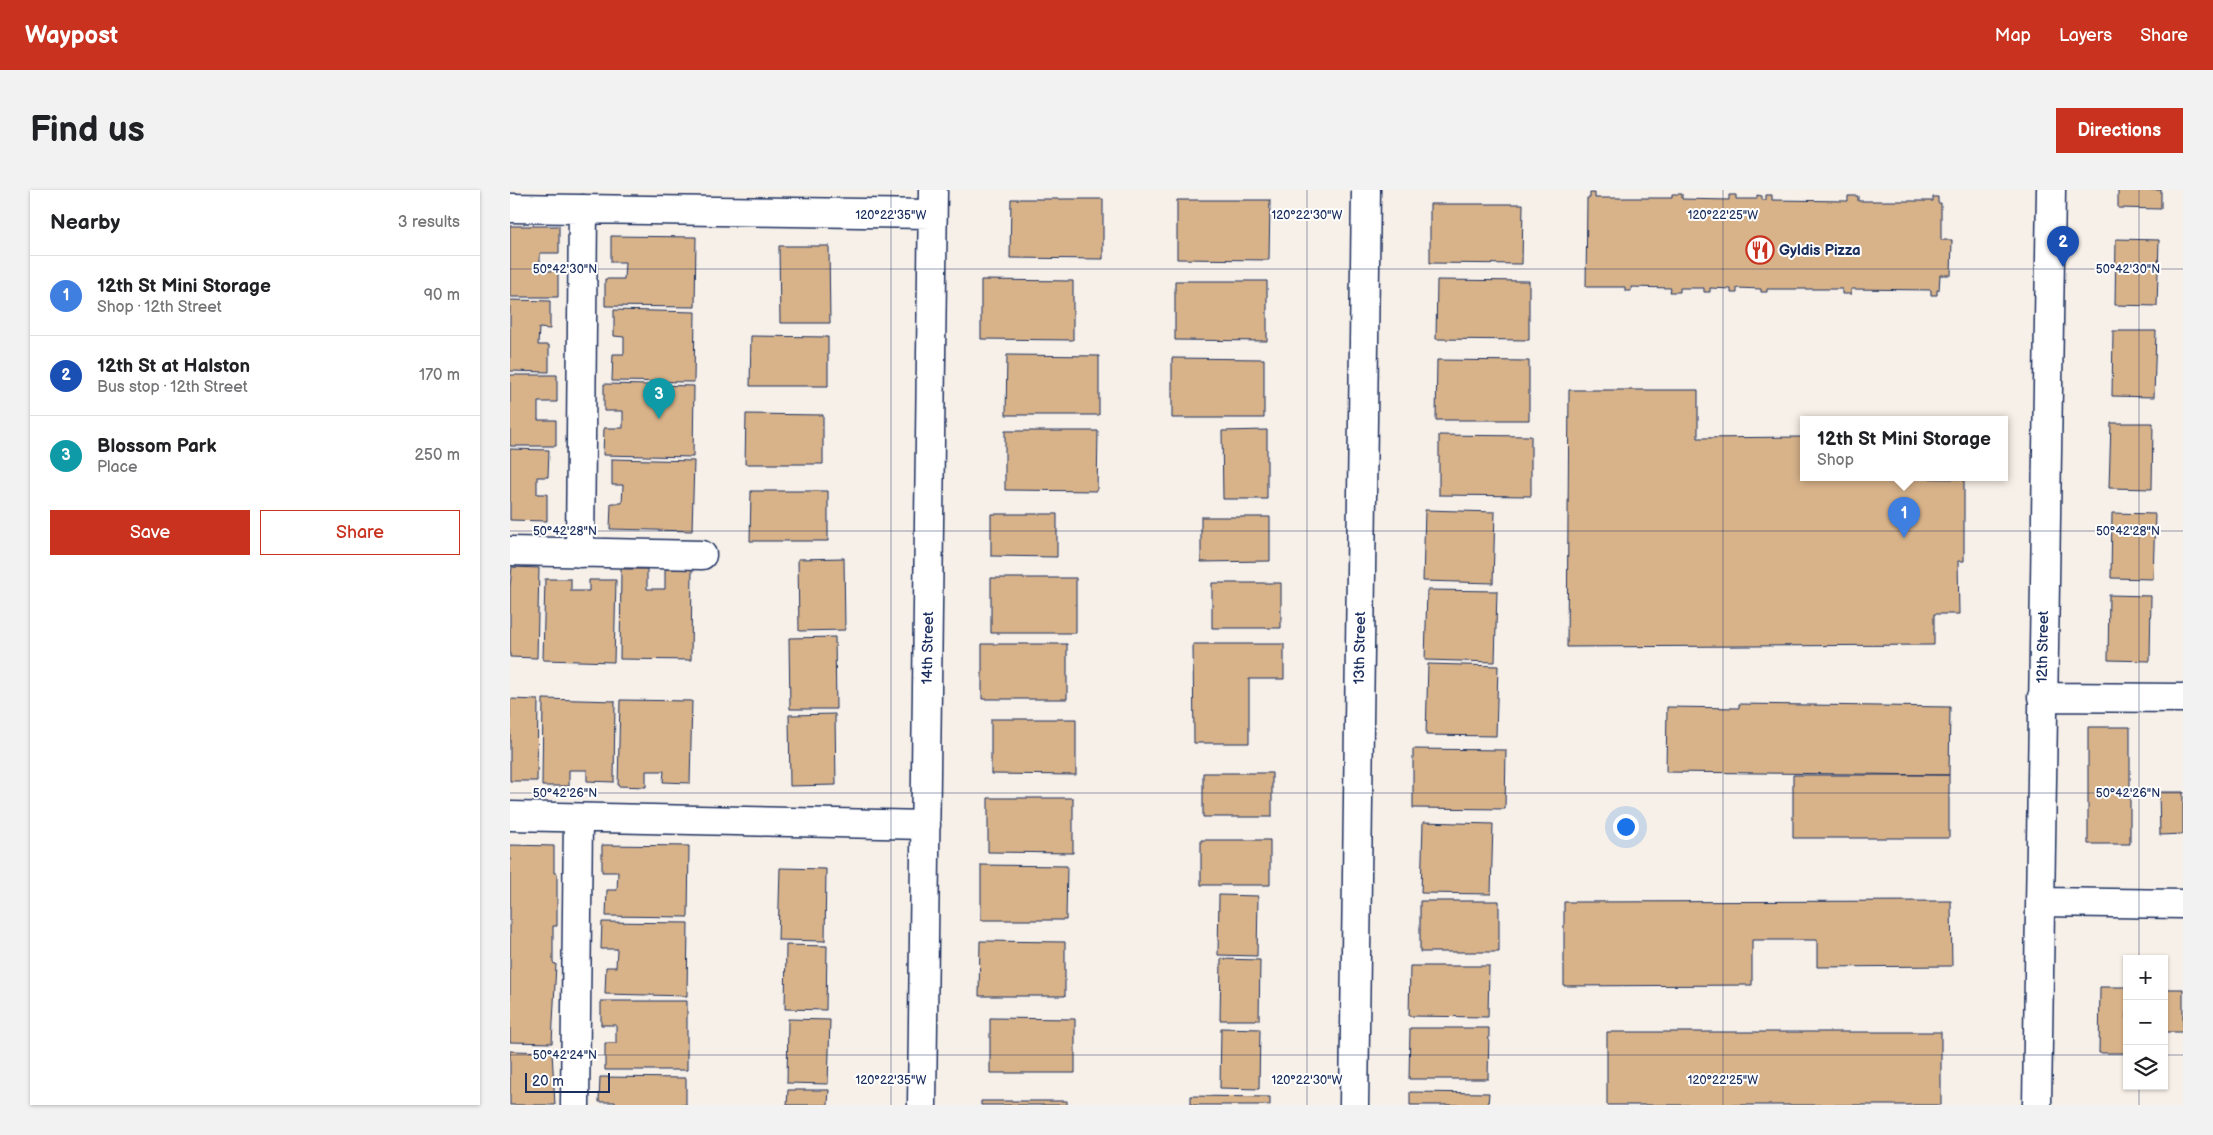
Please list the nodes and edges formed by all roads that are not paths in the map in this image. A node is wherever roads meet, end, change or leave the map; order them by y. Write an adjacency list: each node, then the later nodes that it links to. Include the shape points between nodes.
1 (1366, 190): 18 (street, 13th Street)
2 (2051, 190): 9 (street, 12th Street)
3 (932, 202): 5 (street); 13 (street, 14th Street)
4 (510, 208): 5 (street)
5 (583, 209): 7 (street)
6 (510, 552): 7 (street)
7 (580, 553): 8 (street)
8 (702, 555)
9 (2042, 697): 10 (street); 14 (street, 12th Street)
10 (2183, 698)
11 (510, 816): 12 (street)
12 (578, 819): 13 (street); 16 (street)
13 (926, 825): 17 (street, 14th Street)
14 (2040, 902): 15 (street); 19 (street, 12th Street)
15 (2183, 904)
16 (575, 1105)
17 (922, 1105)
18 (1354, 1105)
19 (2037, 1105)

